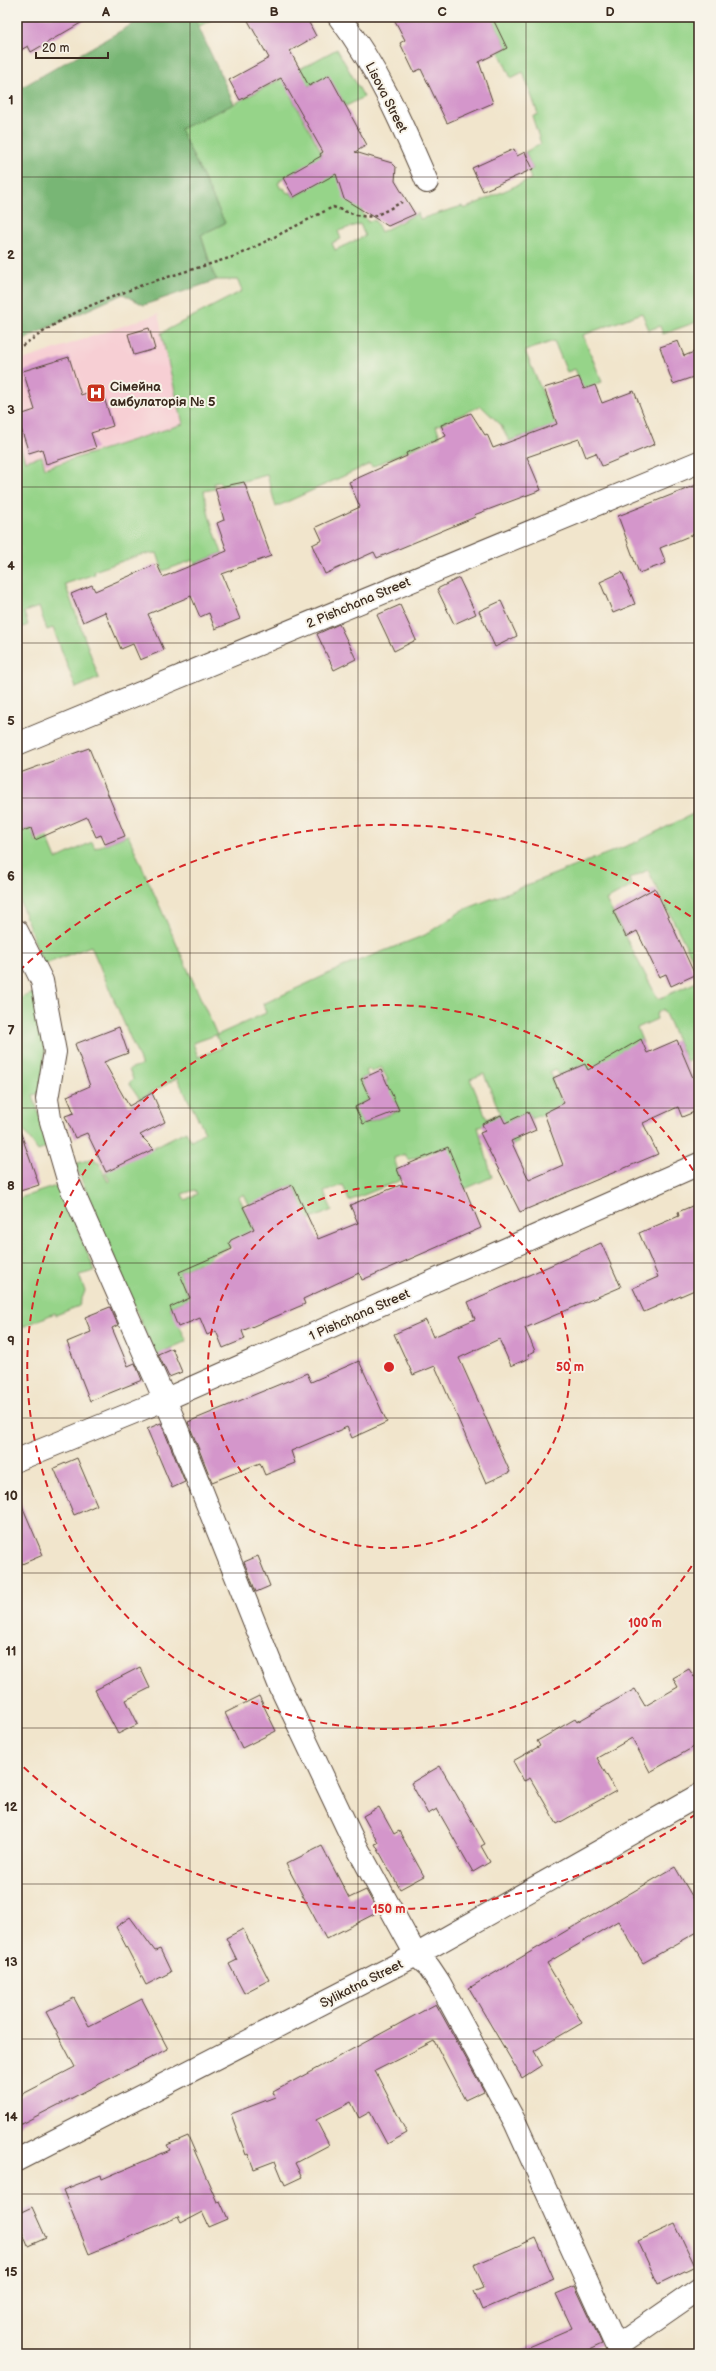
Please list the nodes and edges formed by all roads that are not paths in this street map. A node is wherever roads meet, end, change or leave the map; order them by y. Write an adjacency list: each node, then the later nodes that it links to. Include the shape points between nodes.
1 (339, 17): 2 (street, Lisova Street, via 357,41 395,106)
2 (427, 182)
3 (699, 462): 4 (street, 2 Pishchana Street)
4 (17, 744)
5 (17, 931): 7 (street, via 42,981 55,1052 47,1099 69,1183)
6 (699, 1164): 7 (street, 1 Pishchana Street)
7 (164, 1400): 8 (street, 1 Pishchana Street); 10 (street, via 279,1684 353,1840)
8 (17, 1460)
9 (699, 1795): 10 (street, Sylikatna Street)
10 (416, 1955): 11 (street, Sylikatna Street); 13 (street, via 430,1967 440,1982 515,2122)
11 (17, 2160)
12 (699, 2289): 13 (street)
13 (618, 2350)

